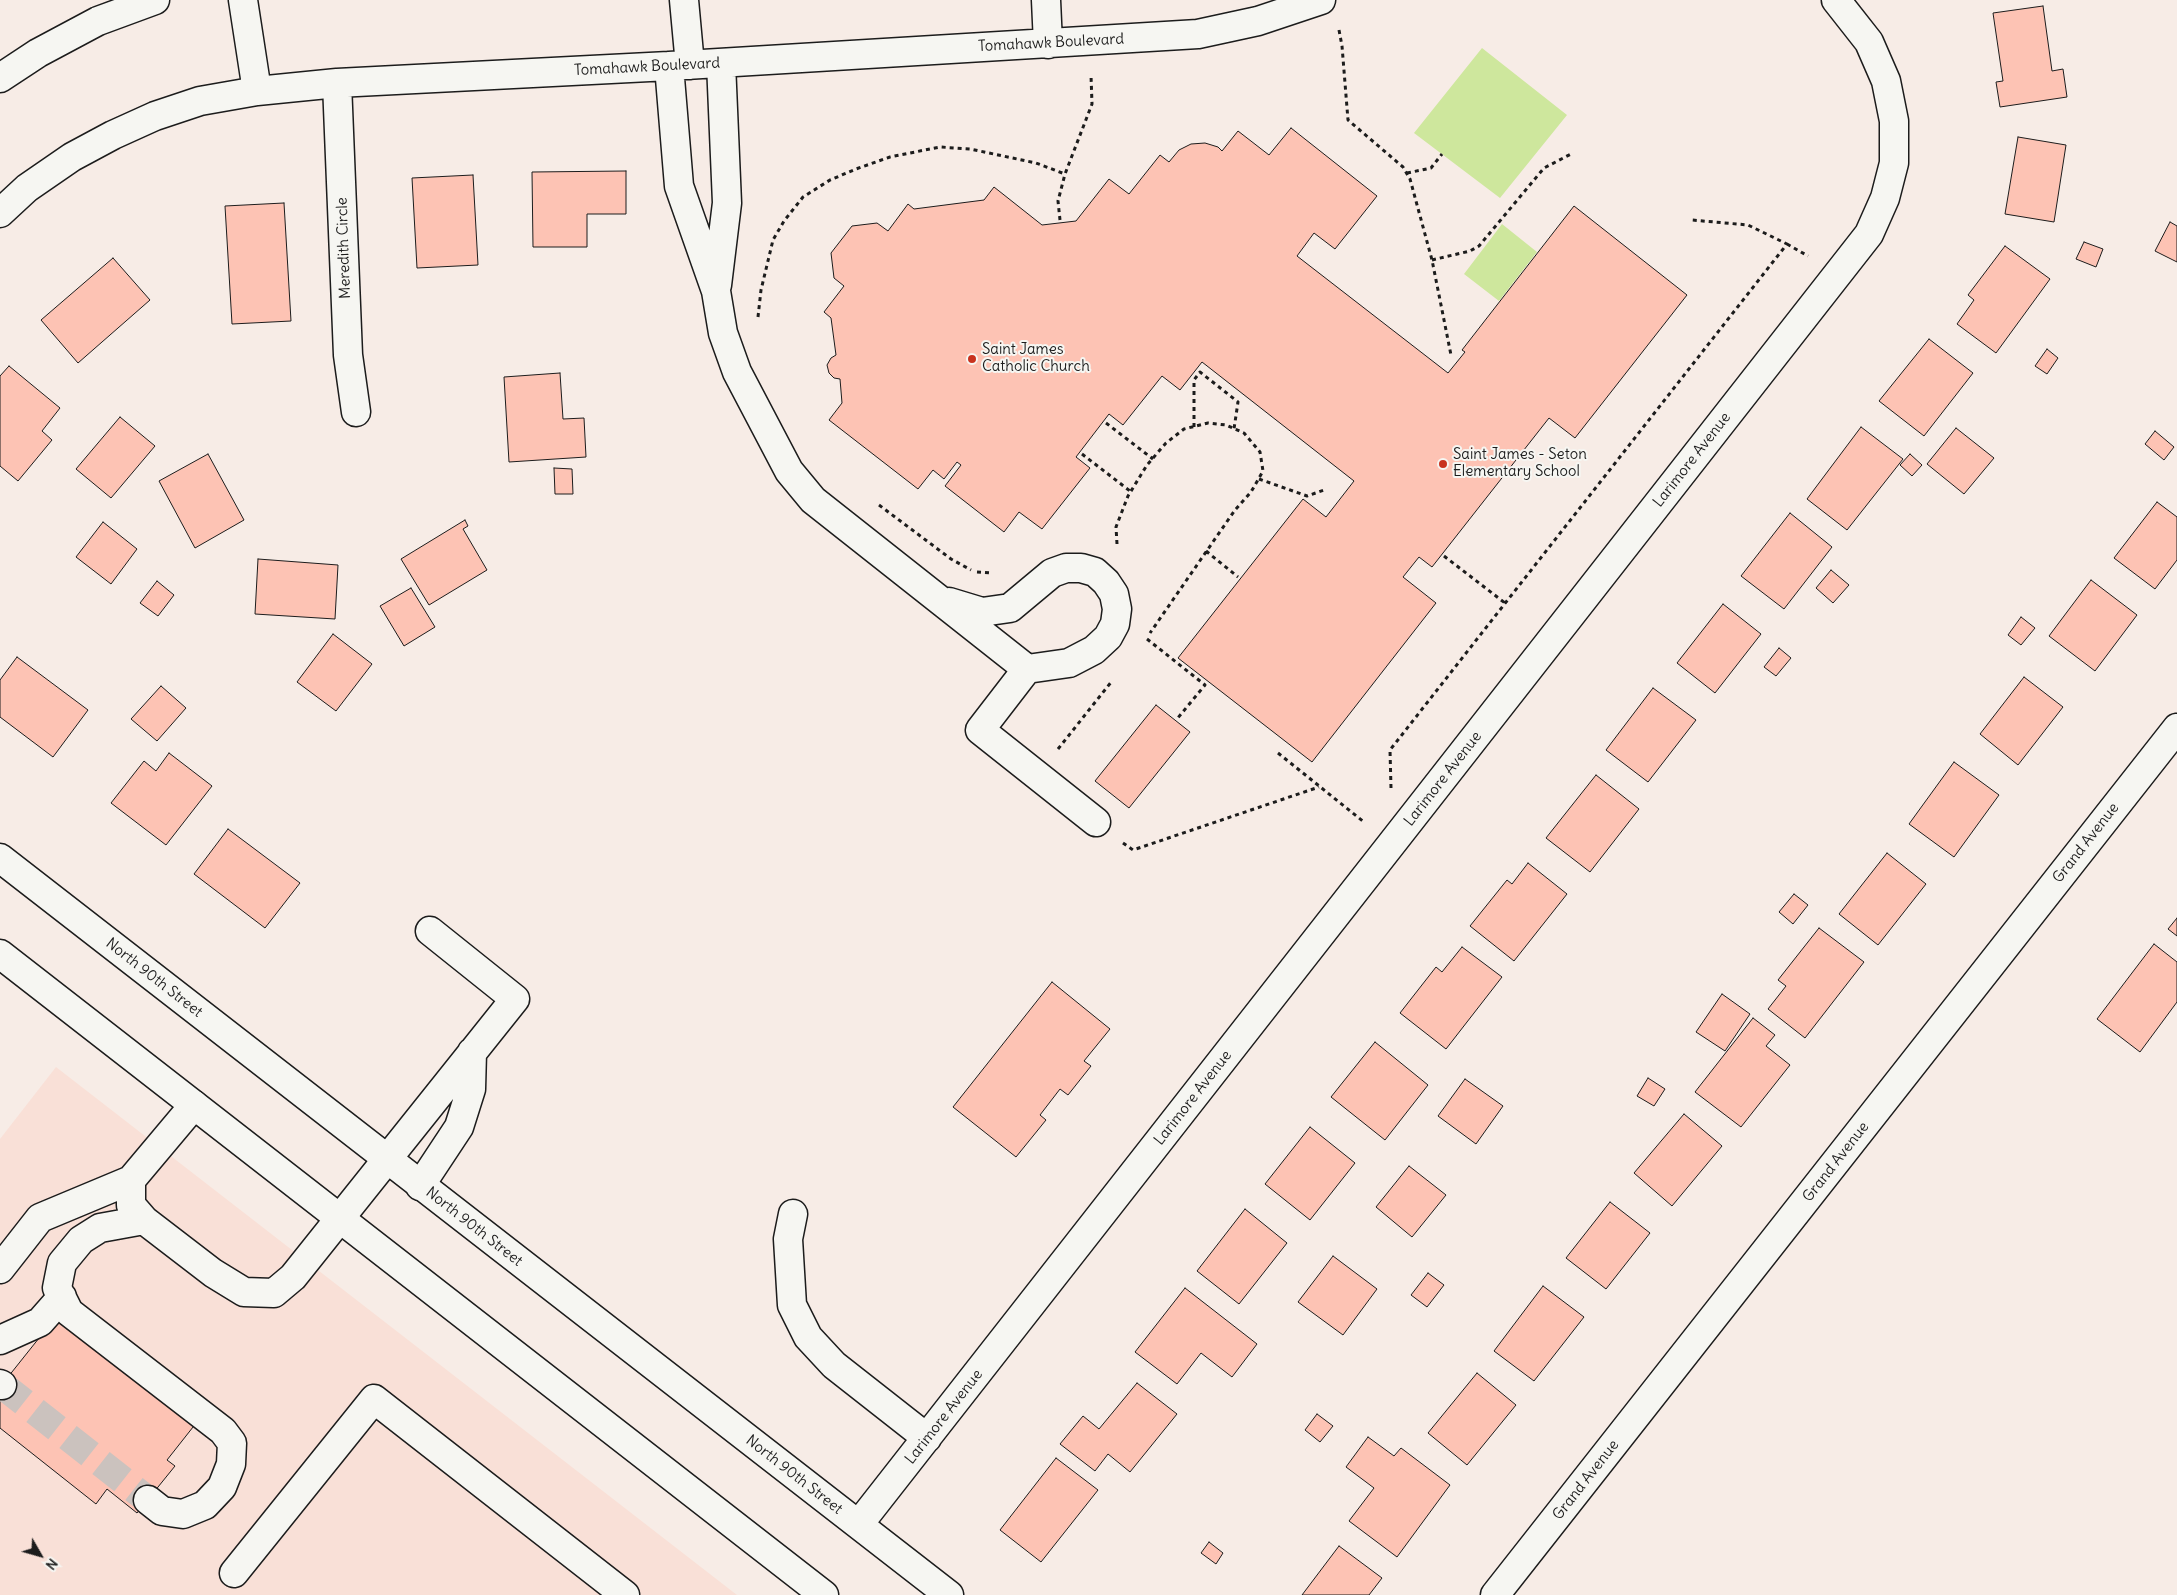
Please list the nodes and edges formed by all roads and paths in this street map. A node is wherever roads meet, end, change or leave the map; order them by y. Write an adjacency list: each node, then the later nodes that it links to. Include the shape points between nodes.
1 (154, 0): 12 (street, via 98,21 38,53)
2 (243, 0): 14 (street)
3 (684, 0): 11 (street)
4 (1046, 0): 9 (street)
5 (1321, 0): 8 (street, Tomahawk Boulevard, via 1258,21 1198,34)
6 (1836, 0): 55 (street, Larimore Avenue, via 1869,42 1886,81 1894,122 1894,163 1885,198 1869,234)
7 (1338, 28): 17 (path, via 1348,120)
8 (1090, 41): 9 (street, Tomahawk Boulevard); 18 (path, via 1092,104)
9 (1048, 44): 10 (street, Tomahawk Boulevard)
10 (720, 63): 11 (street, Tomahawk Boulevard); 23 (street, via 727,203)
11 (679, 65): 13 (street, Tomahawk Boulevard); 23 (street, via 679,186)
12 (0, 78)
13 (337, 83): 14 (street, Tomahawk Boulevard); 26 (street, Meredith Circle, via 348,355)
14 (256, 91): 19 (street, Tomahawk Boulevard, via 200,101 113,135 72,157 27,188)
15 (1442, 154): 17 (path, via 1431,168)
16 (1571, 154): 22 (path, via 1544,168 1479,246)
17 (1407, 173): 22 (path)
18 (1066, 174): 20 (path, via 1058,201); 24 (path, via 1036,163 940,147 890,156 830,180 803,196 784,220 767,263)
19 (0, 213)
20 (1060, 220)
21 (1692, 220): 42 (path, via 1748,226 1786,244)
22 (1432, 260): 25 (path)
23 (716, 291): 41 (street, via 723,333 737,372 792,476 813,500)
24 (757, 319)
25 (1451, 355)
26 (356, 412)
27 (1106, 423): 31 (path)
28 (1194, 427): 29 (path, via 1208,423); 29 (path, via 1194,380 1200,372 1238,402); 31 (path, via 1184,429 1166,443)
29 (1234, 429): 32 (path, via 1244,433 1260,452 1263,471)
30 (1082, 454): 34 (path)
31 (1153, 459): 34 (path)
32 (1259, 479): 33 (path, via 1307,496); 37 (path)
33 (1324, 490)
34 (1130, 491): 36 (path, via 1116,527)
35 (874, 502): 39 (path, via 951,559 975,572)
36 (1118, 550)
37 (1206, 551): 40 (path); 44 (path)
38 (1444, 556): 42 (path)
39 (994, 573)
40 (1238, 577)
41 (938, 599): 46 (street); 46 (street, via 982,612 1010,608 1052,573 1066,568 1095,572 1114,594 1117,609 1115,624 1108,637 1094,650 1069,663)
42 (1505, 603): 53 (path, via 1390,750)
43 (1146, 630): 44 (path)
44 (1146, 638): 45 (path); 48 (path, via 1204,685)
45 (1140, 646)
46 (1027, 670): 51 (street, via 980,730)
47 (1116, 676): 51 (path)
48 (1177, 719)
49 (2177, 728): 77 (street, Grand Avenue)
50 (1278, 753): 52 (path)
51 (1037, 774): 54 (street)
52 (1319, 786): 54 (path, via 1133,850); 55 (path)
53 (1391, 790)
54 (1096, 822)
55 (1392, 844): 70 (street, Larimore Avenue)
56 (0, 858): 61 (street, North 90th Street)
57 (430, 931): 59 (street, via 515,999)
58 (0, 954): 60 (street)
59 (472, 1052): 61 (street); 63 (street, via 471,1089 459,1127)
60 (194, 1105): 62 (street); 65 (street)
61 (388, 1160): 63 (street, North 90th Street); 65 (street)
62 (131, 1180): 66 (street, via 131,1205); 67 (street, via 40,1218)
63 (420, 1186): 72 (street, North 90th Street)
64 (793, 1214): 70 (street, via 788,1239 792,1305 808,1338 834,1366)
65 (340, 1219): 66 (street, via 293,1277 274,1293 244,1292 213,1273); 75 (street)
66 (144, 1220): 68 (street, via 100,1228 81,1240 62,1263 57,1288)
67 (0, 1269)
68 (62, 1297): 69 (street, via 40,1322); 71 (street, via 69,1312 223,1431 232,1443 232,1464 222,1487 205,1505 183,1514 162,1511)
69 (0, 1340)
70 (927, 1438): 72 (street, Larimore Avenue)
71 (148, 1500)
72 (859, 1524): 76 (street, North 90th Street)
73 (234, 1573): 74 (street, via 374,1399)
74 (626, 1595)
75 (824, 1595)
76 (949, 1595)
77 (1495, 1595)

